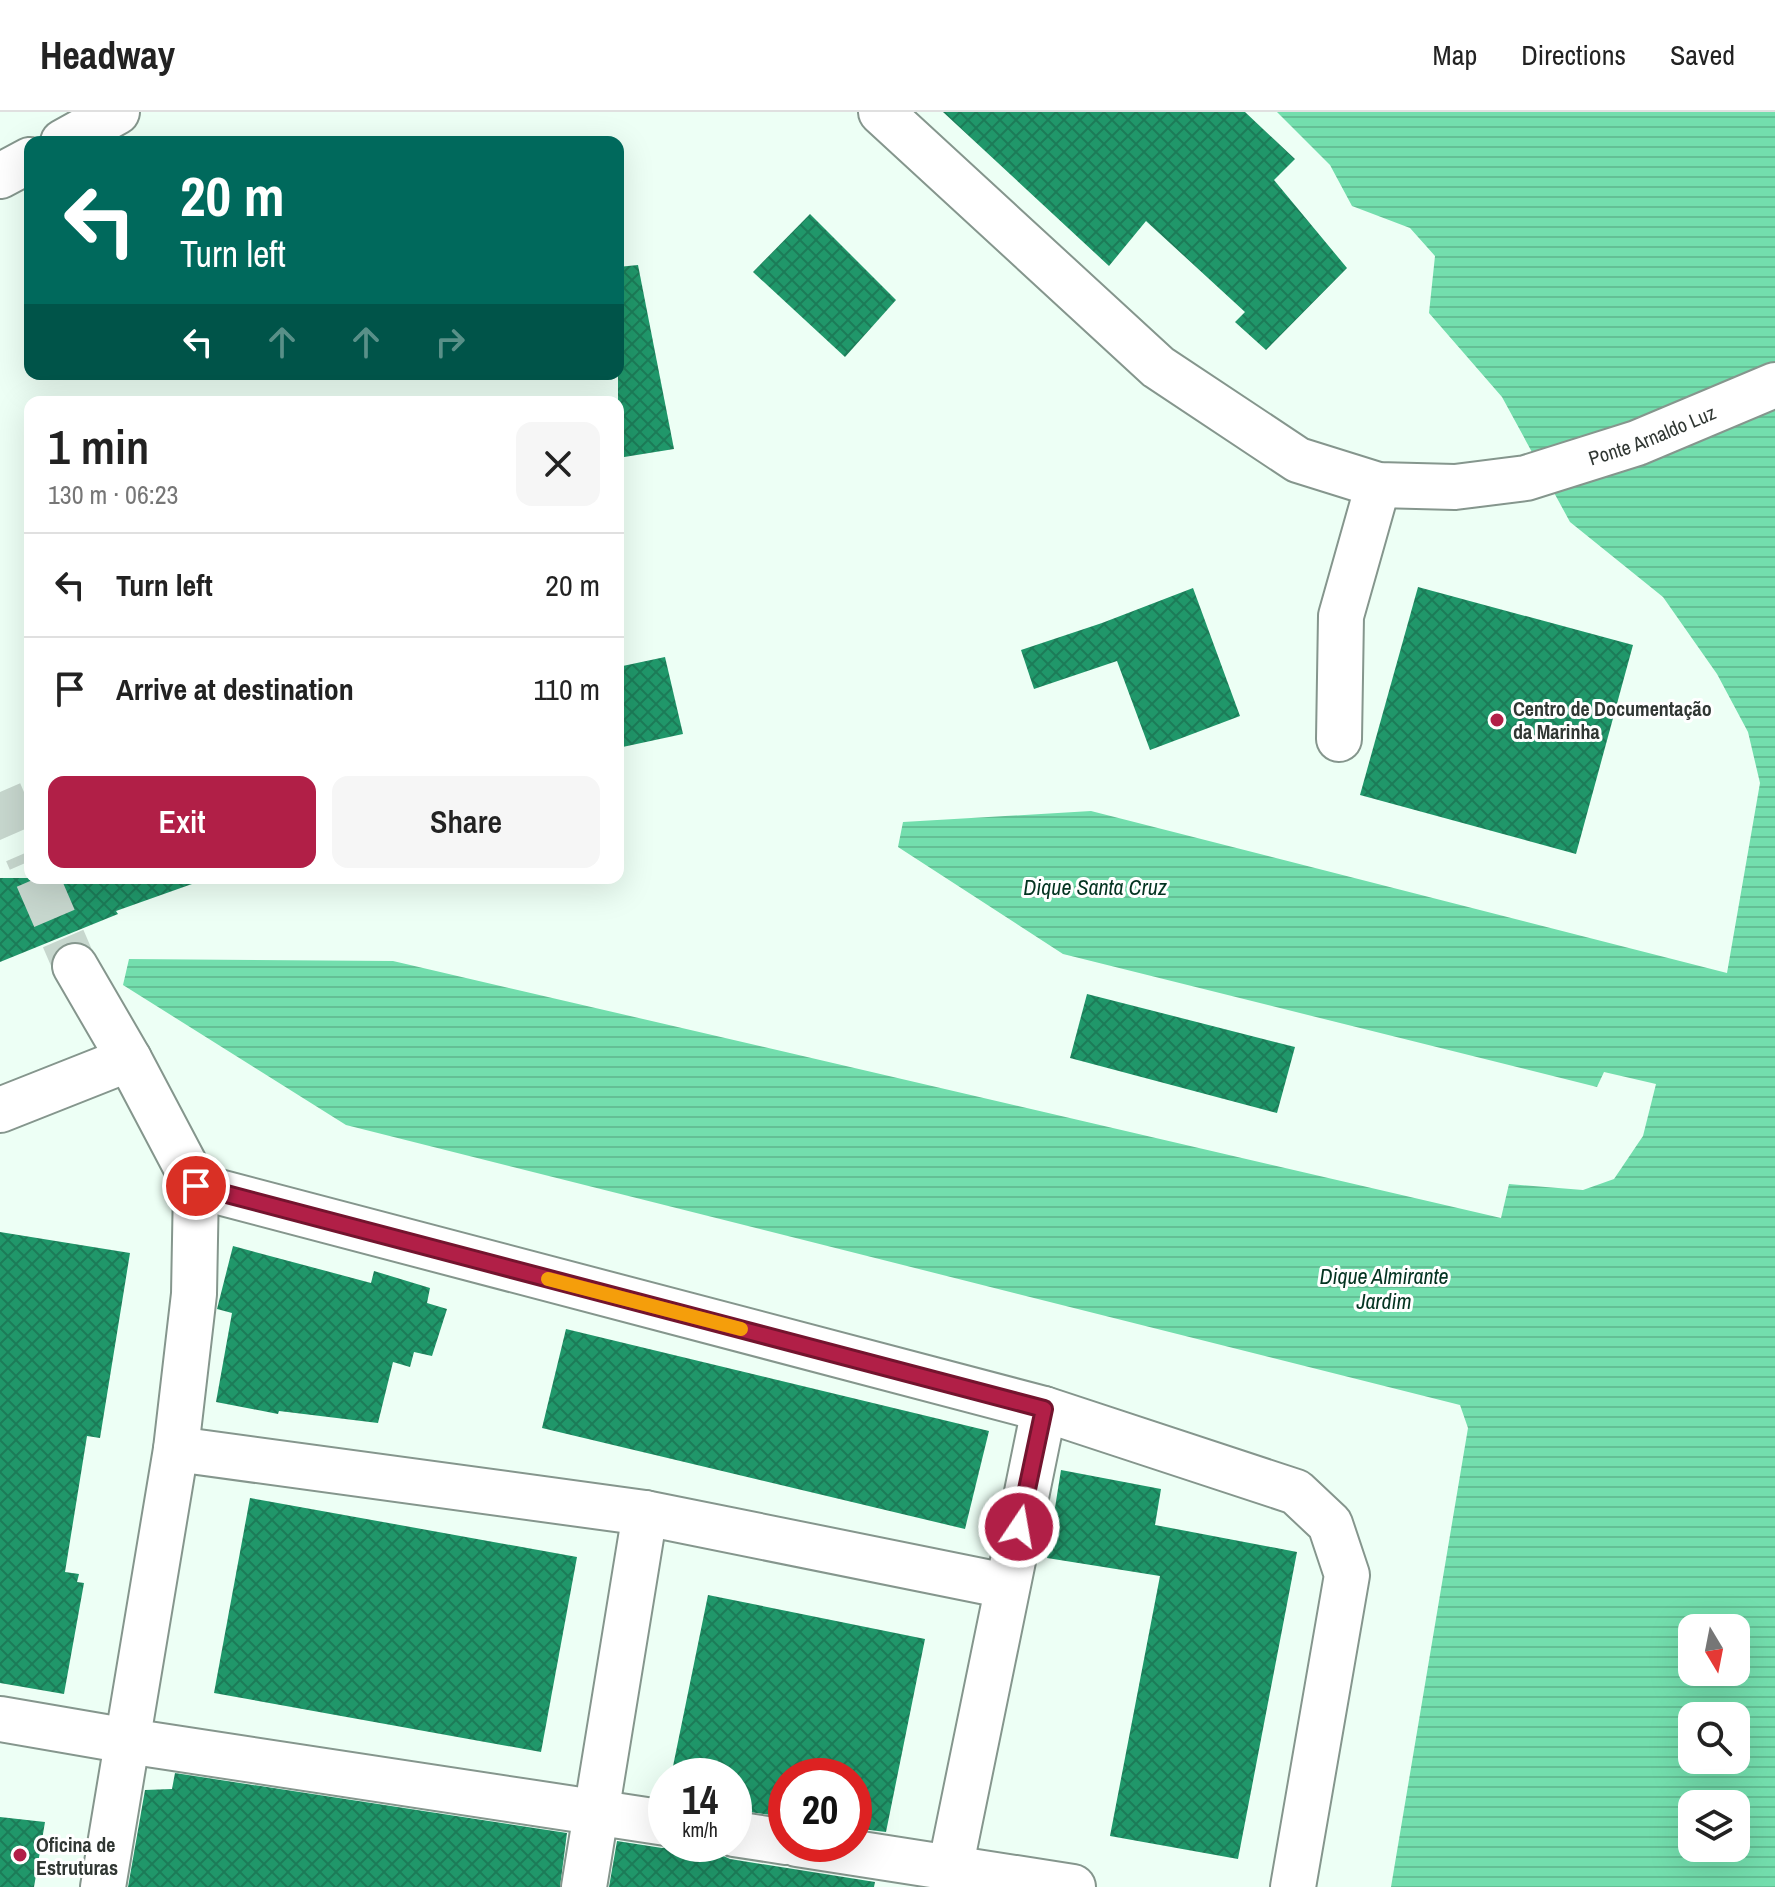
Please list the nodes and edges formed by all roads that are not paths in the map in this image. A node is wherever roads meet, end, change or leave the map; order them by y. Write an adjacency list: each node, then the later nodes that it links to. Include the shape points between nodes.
1 (117, 112): 3 (lane)
2 (881, 112): 7 (lane, Ponte Arnaldo Luz, via 1158,367 1298,460)
3 (74, 136)
4 (24, 163): 5 (lane)
5 (0, 176)
6 (1775, 385): 7 (lane, Ponte Arnaldo Luz, via 1637,443 1526,478 1455,487)
7 (1378, 485): 8 (lane, via 1341,616)
8 (1339, 739)
9 (75, 966): 10 (lane)
10 (129, 1059): 11 (lane); 12 (lane)
11 (0, 1110)
12 (196, 1186): 13 (lane); 14 (lane, via 194,1294)
13 (1044, 1409): 16 (lane); 26 (lane, via 1296,1492 1330,1524 1347,1575)
14 (176, 1449): 15 (lane); 18 (lane)
15 (645, 1513): 16 (lane); 19 (lane)
16 (1006, 1586): 22 (lane)
17 (0, 1719): 18 (lane)
18 (128, 1741): 19 (lane); 23 (lane)
19 (596, 1811): 20 (lane); 24 (lane)
20 (648, 1820)
21 (872, 1856): 22 (lane)
22 (950, 1869): 25 (lane)
23 (103, 1887)
24 (584, 1887)
25 (1073, 1887)
26 (1293, 1887)

